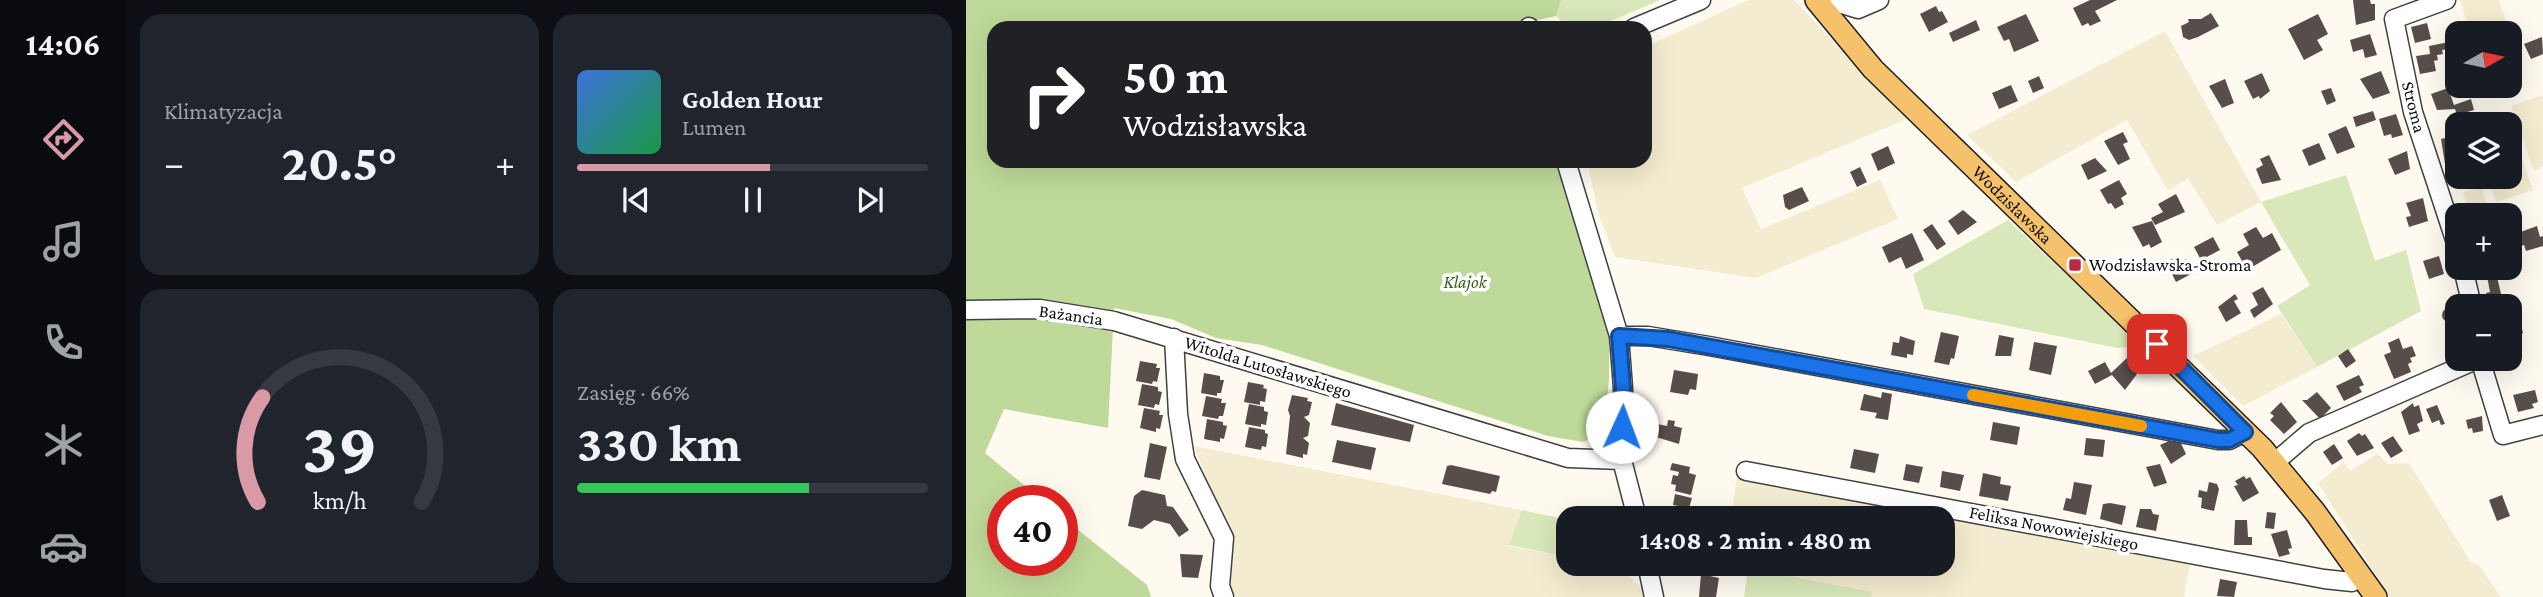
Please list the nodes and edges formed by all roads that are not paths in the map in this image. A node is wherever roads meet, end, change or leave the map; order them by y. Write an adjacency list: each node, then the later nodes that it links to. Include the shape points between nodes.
1 (1701, 0): 8 (street)
2 (1816, 0): 17 (main road, Wodzisławska, via 1873,69)
3 (1839, 0): 4 (street, via 1858,9)
4 (1879, 0)
5 (2391, 0): 7 (street, Stroma)
6 (2445, 0): 7 (street)
7 (2395, 19): 10 (street, Stroma, via 2413,112)
8 (1651, 21)
9 (1568, 168): 12 (street)
10 (2445, 209)
11 (966, 310): 13 (street, Bażancia, via 1040,309 1114,321)
12 (1619, 336): 17 (street, via 1696,344 2218,440); 18 (street)
13 (1174, 338): 18 (street, Witolda Lutosławskiego, via 1568,458); 24 (street, Witolda Lutosławskiego, via 1185,459 1224,538 1220,586)
14 (2451, 371): 19 (street, via 2309,433)
15 (2486, 371): 16 (street, via 2503,435)
16 (2543, 425)
17 (2245, 432): 19 (main road, Wodzisławska)
18 (1622, 460): 21 (street)
19 (2274, 463): 23 (main road, Wodzisławska)
20 (1746, 471): 23 (street, Feliksa Nowowiejskiego, via 2323,579 2352,582)
21 (1634, 506)
22 (1650, 576): 25 (street)
23 (2361, 576): 26 (main road, Wodzisławska)
24 (1224, 597)
25 (1654, 597)
26 (2376, 597)

